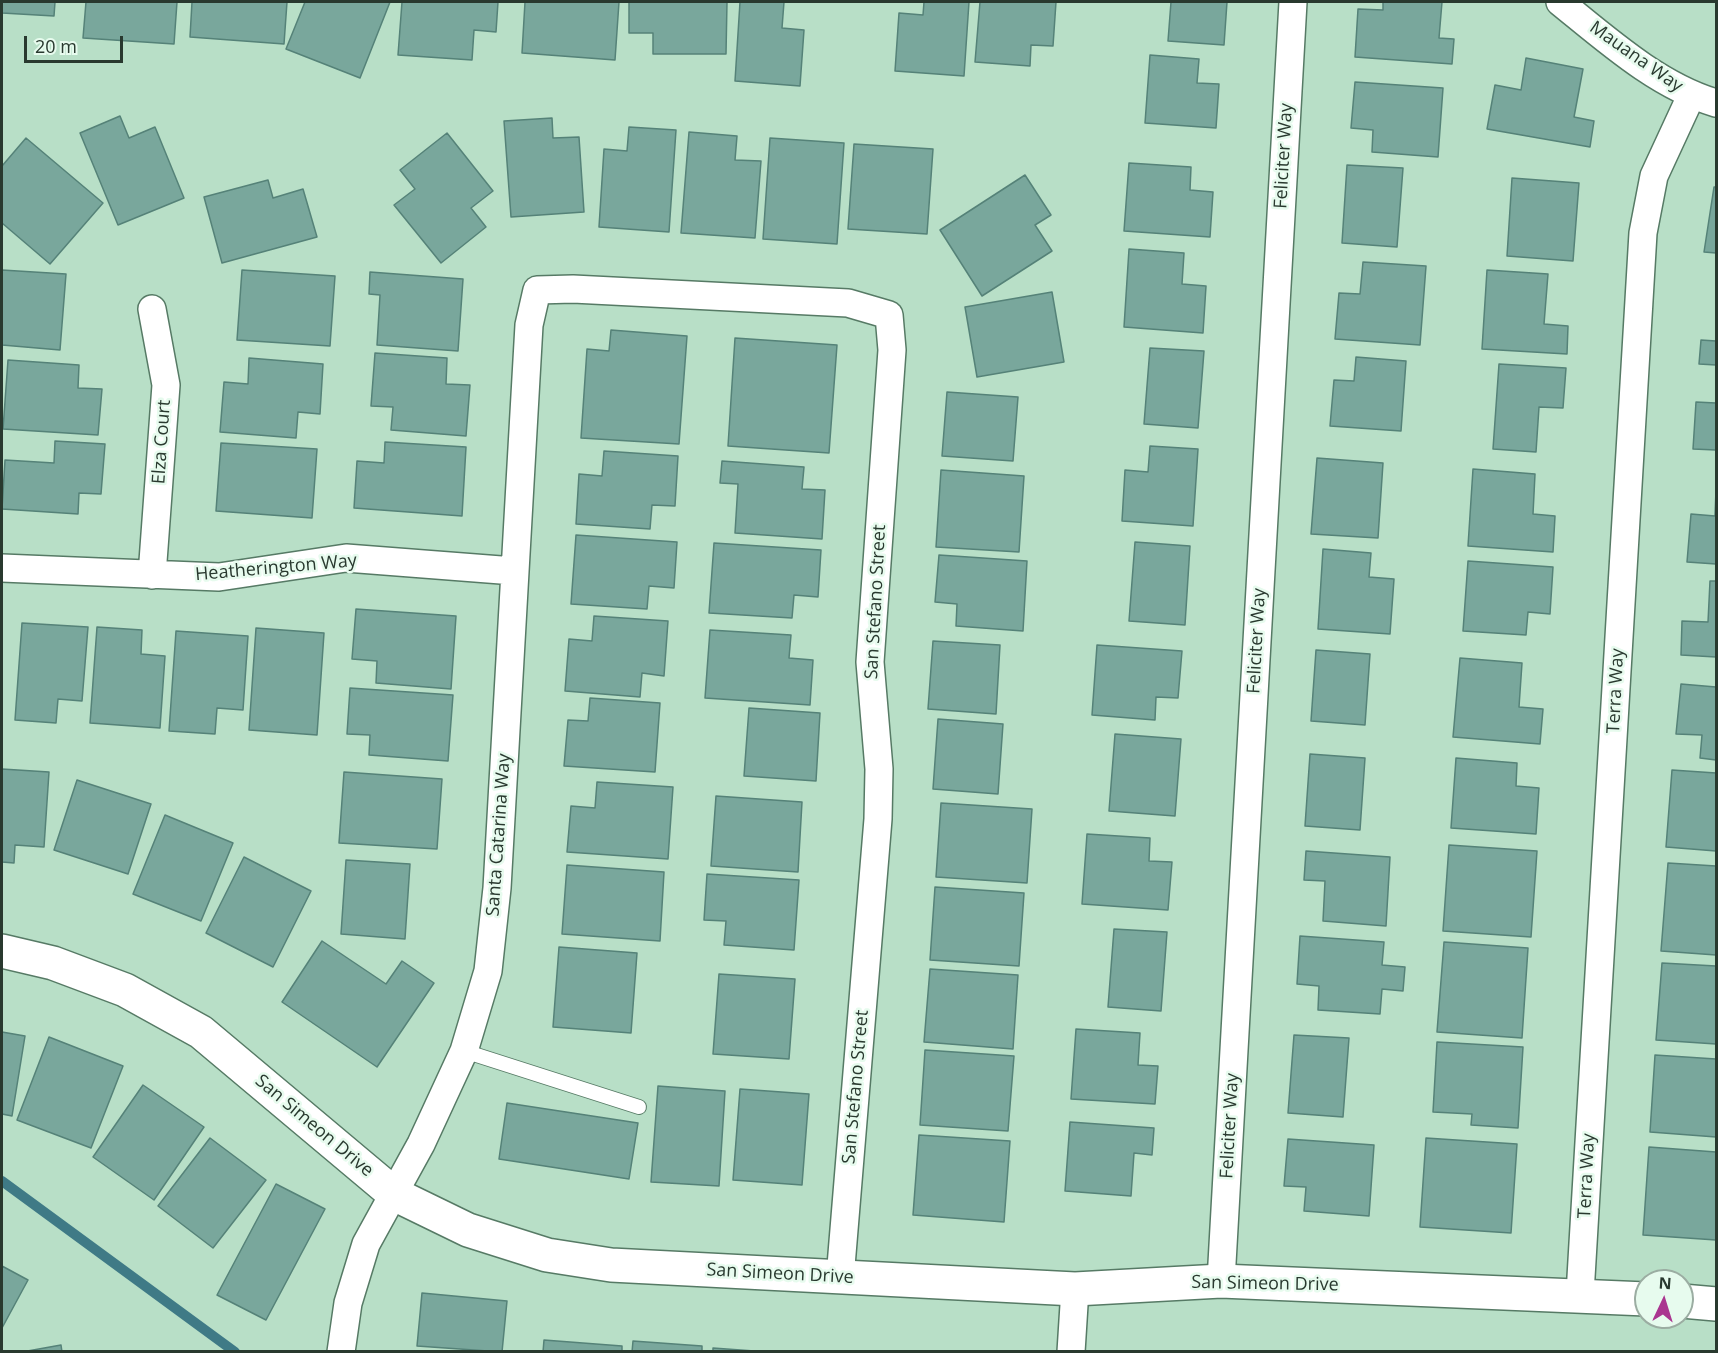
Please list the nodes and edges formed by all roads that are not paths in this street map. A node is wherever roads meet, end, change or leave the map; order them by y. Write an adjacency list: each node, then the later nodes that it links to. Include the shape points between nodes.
1 (1293, 2): 15 (street, Feliciter Way)
2 (1560, 2): 3 (street, Mauana Way, via 1616,47)
3 (1691, 96): 4 (street, Mauana Way); 17 (street, Terra Way, via 1654,176 1643,232)
4 (1716, 103)
5 (537, 290): 8 (street, Santa Catarina Way, via 529,325); 14 (street, San Stefano Street, via 848,303 889,315 892,350 870,662 879,769 878,819)
6 (152, 309): 9 (street, Elza Court, via 166,385)
7 (2, 568): 9 (street, Heatherington Way)
8 (514, 571): 9 (street, Heatherington Way, via 346,558 219,577); 11 (street, Santa Catarina Way, via 497,888 488,971)
9 (152, 575)
10 (2, 951): 13 (street, San Simeon Drive, via 53,963 125,990 201,1032)
11 (464, 1051): 12 (lane); 13 (street, Santa Catarina Way)
12 (639, 1107)
13 (394, 1194): 14 (street, San Simeon Drive, via 468,1230 547,1255 611,1265); 21 (street, Santa Catarina Way, via 366,1244 348,1303)
14 (840, 1278): 16 (street, San Simeon Drive)
15 (1221, 1281): 16 (street, San Simeon Drive); 17 (street, San Simeon Drive)
16 (1075, 1289): 22 (street)
17 (1580, 1294): 18 (street, San Simeon Drive)
18 (1634, 1298)
19 (1694, 1302): 20 (street)
20 (1716, 1304)
21 (341, 1352)
22 (1071, 1352)

